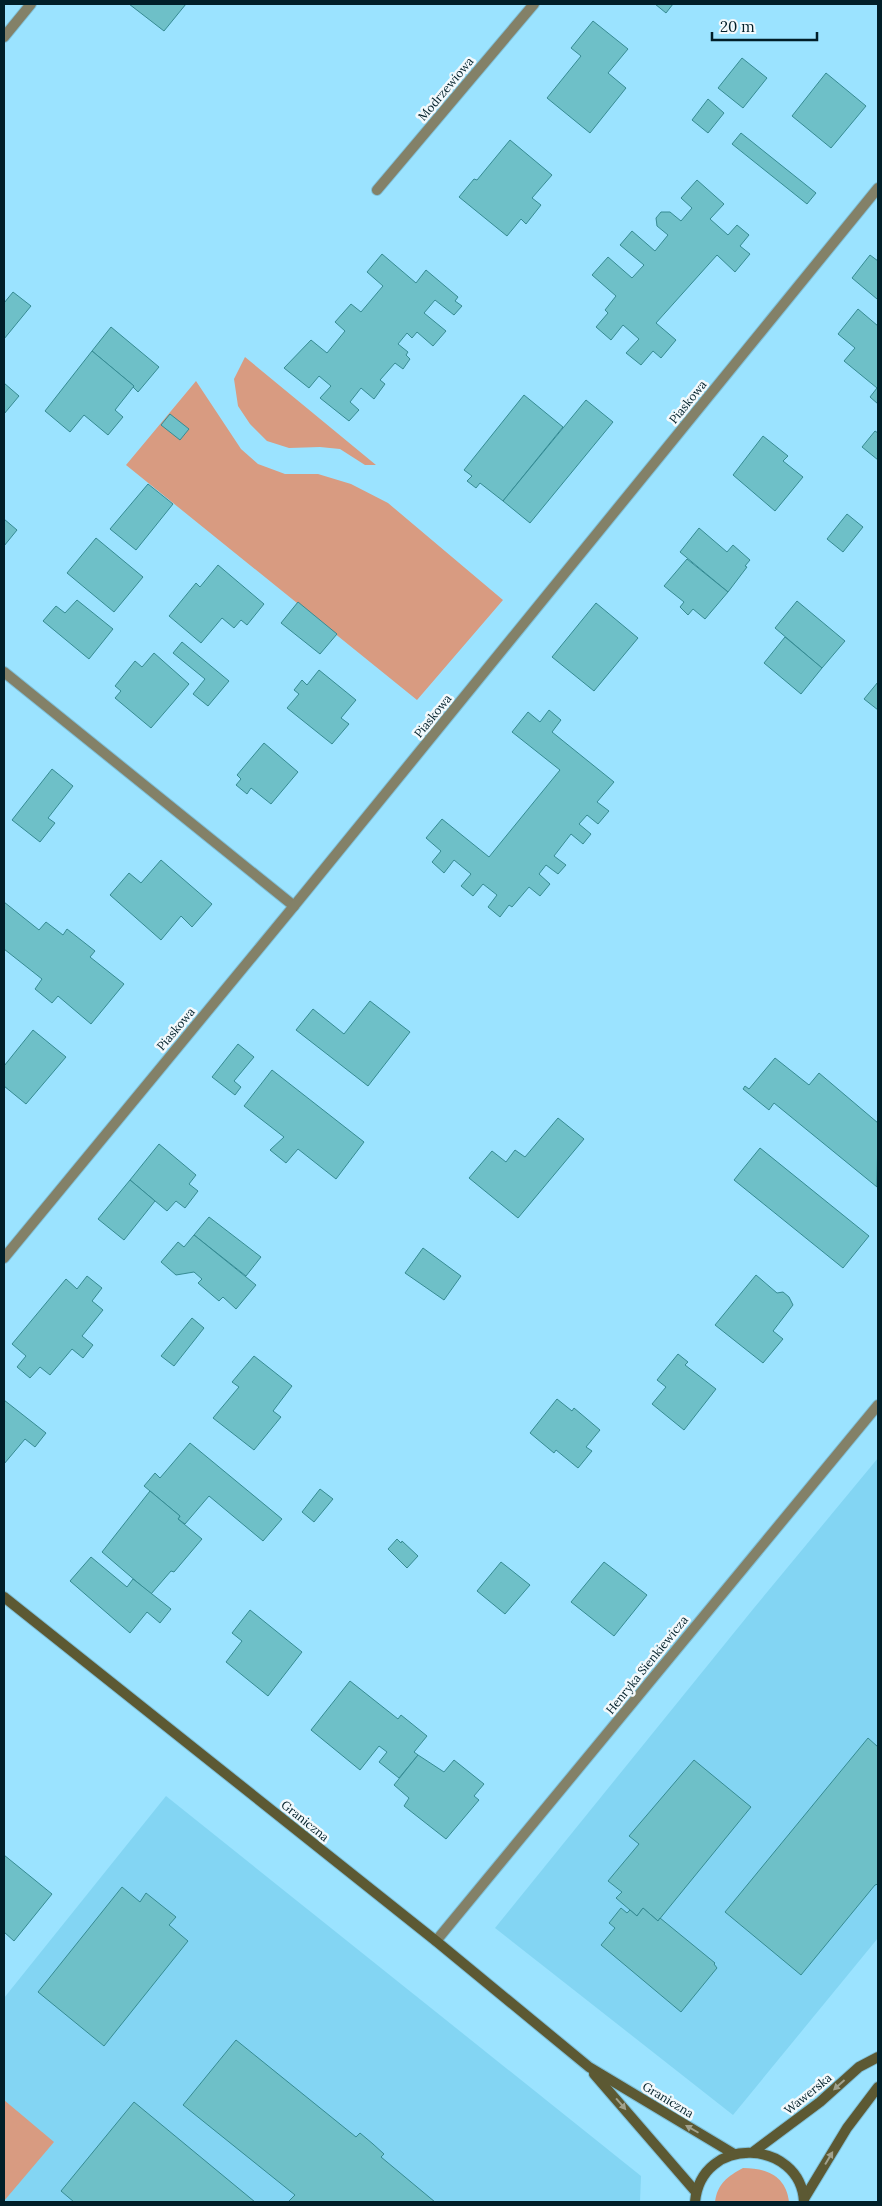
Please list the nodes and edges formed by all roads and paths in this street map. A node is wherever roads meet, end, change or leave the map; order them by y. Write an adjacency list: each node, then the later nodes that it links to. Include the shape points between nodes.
1 (31, 4): 3 (street)
2 (534, 4): 5 (street, Modrzewiowa)
3 (4, 37)
4 (878, 188): 7 (street, Piaskowa)
5 (377, 190)
6 (4, 672): 7 (street)
7 (294, 906): 8 (street, Piaskowa)
8 (4, 1258)
9 (878, 1405): 11 (street, Henryka Sienkiewicza)
10 (4, 1597): 11 (street, Graniczna)
11 (436, 1941): 13 (street, Graniczna)
12 (878, 2057): 15 (street, Wawerska, one-way to 15, via 859,2067 820,2102)
13 (589, 2068): 16 (street, Graniczna, one-way to 13); 17 (street, Graniczna, one-way to 17)
14 (878, 2087): 18 (street, one-way to 14, via 847,2128)
15 (753, 2152): 16 (street); 18 (street, via 772,2156 787,2168 798,2182)
16 (734, 2154): 17 (street, via 717,2162 704,2175)
17 (695, 2197)
18 (804, 2201)

